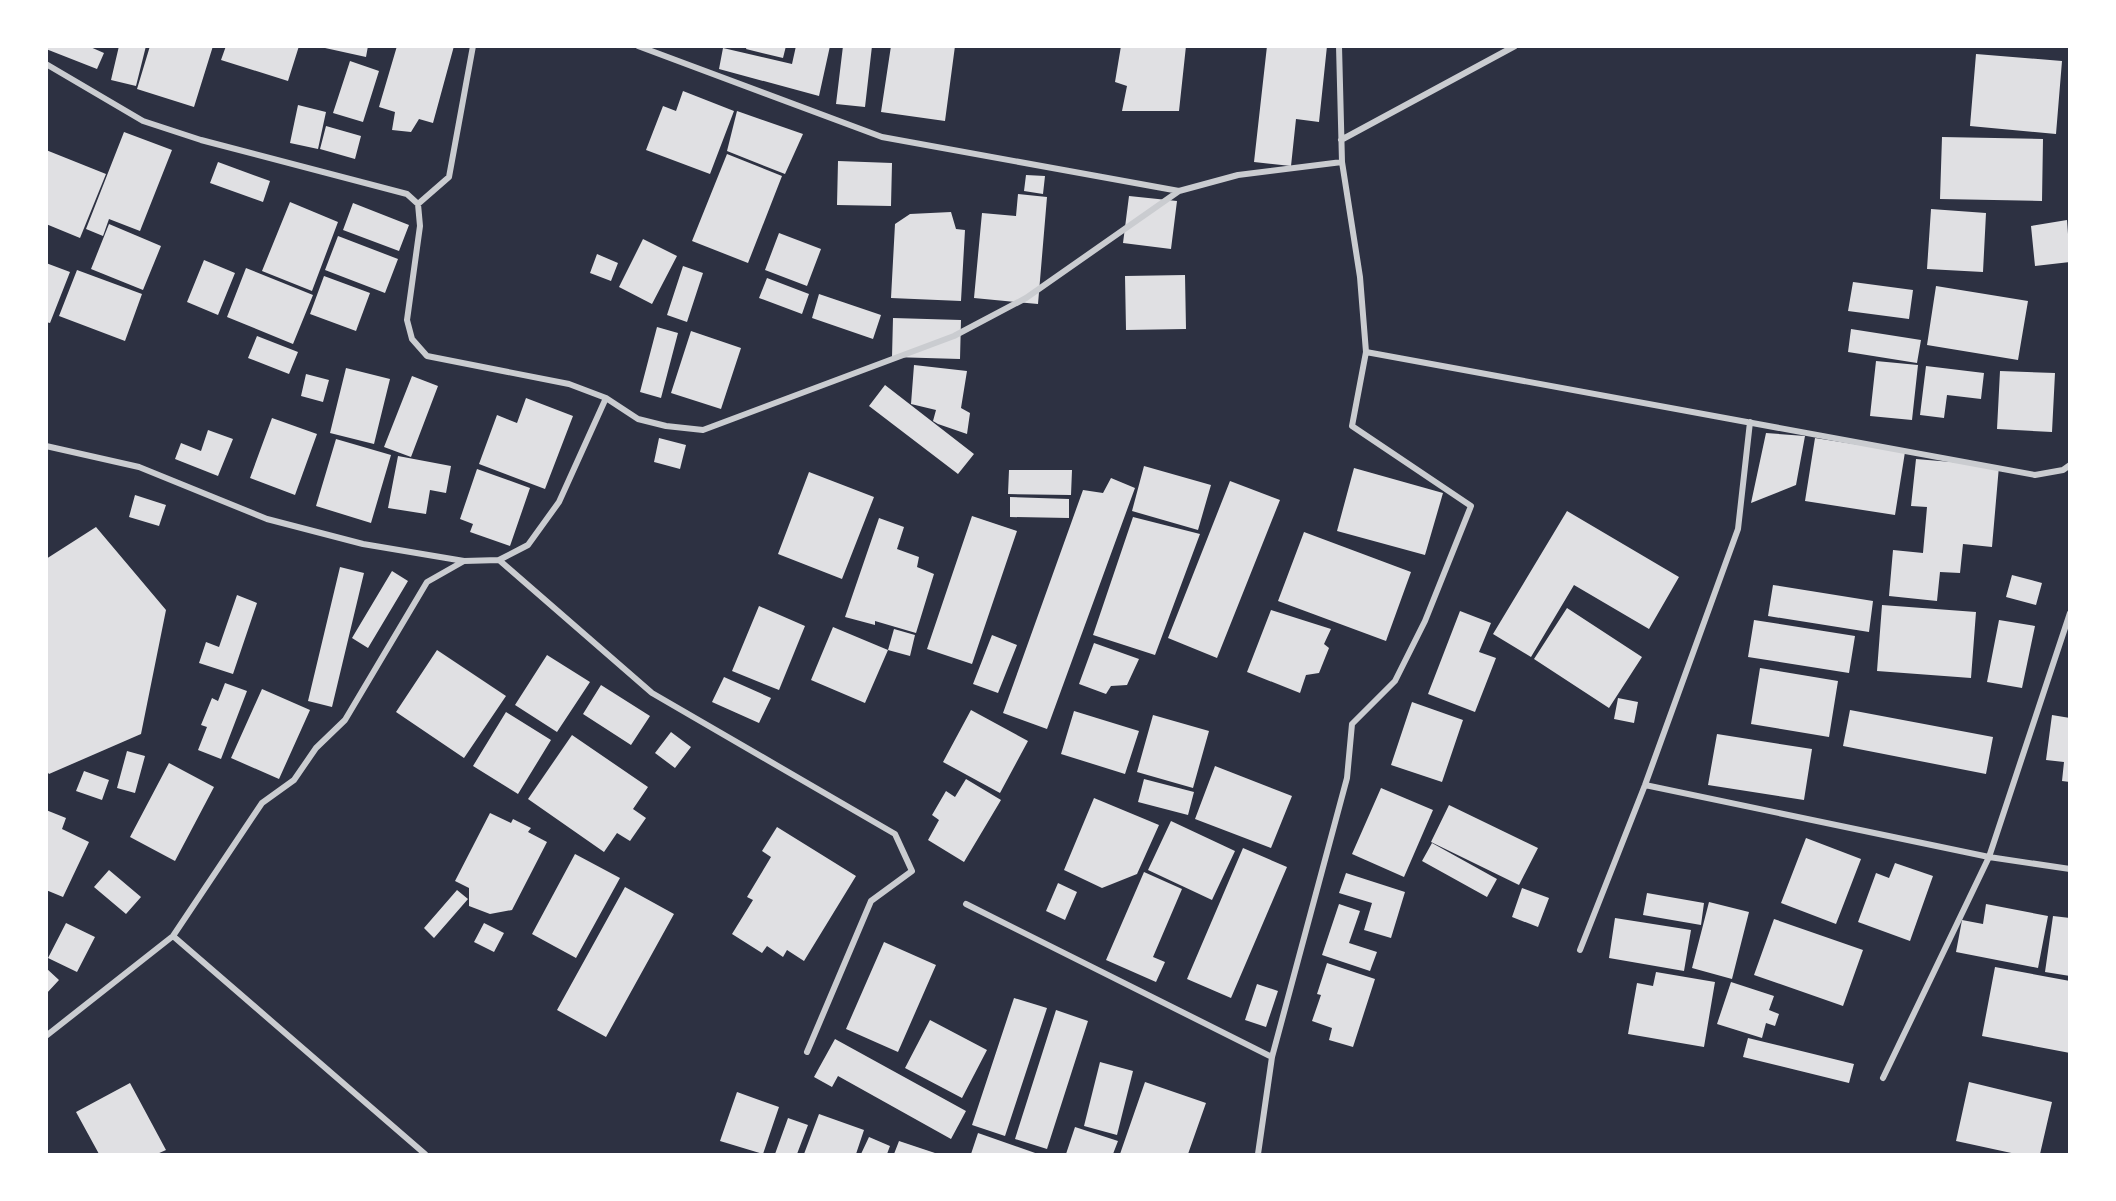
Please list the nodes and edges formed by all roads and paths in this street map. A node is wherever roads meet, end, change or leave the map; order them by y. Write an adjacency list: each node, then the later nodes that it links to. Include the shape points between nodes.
1 (473, 46): 9 (street, via 449,177)
2 (638, 46): 8 (street, via 882,136)
3 (1339, 46): 6 (street)
4 (1515, 46): 6 (street)
5 (46, 64): 9 (street, via 143,121 407,194)
6 (1341, 140): 7 (street)
7 (1342, 162): 8 (street, via 1238,175); 10 (street, via 1360,277)
8 (1179, 191): 11 (street, via 1026,298 954,336 703,430 638,419)
9 (417, 204): 11 (street, via 420,226 407,320 412,339 427,356 569,384)
10 (1366, 352): 12 (street); 26 (street, via 1352,426 1471,506 1425,621 1395,681 1353,723 1347,778)
11 (606, 398): 15 (street, via 559,502 528,545)
12 (1750, 422): 14 (street, via 2035,475); 18 (street, via 1738,529)
13 (46, 446): 16 (street, via 139,467 267,519 363,544)
14 (2070, 465)
15 (499, 560): 16 (street); 25 (street, via 652,693 895,834 912,871 872,901)
16 (464, 561): 22 (street, via 427,582 345,720 316,748 294,780 262,803)
17 (2070, 613): 19 (street)
18 (1645, 785): 19 (street); 23 (street)
19 (1989, 857): 20 (street); 27 (street)
20 (2070, 869)
21 (966, 904): 26 (street)
22 (173, 936): 24 (street); 28 (street)
23 (1580, 950)
24 (46, 1036)
25 (807, 1052)
26 (1272, 1057): 29 (street)
27 (1882, 1078)
28 (424, 1155)
29 (1258, 1155)

